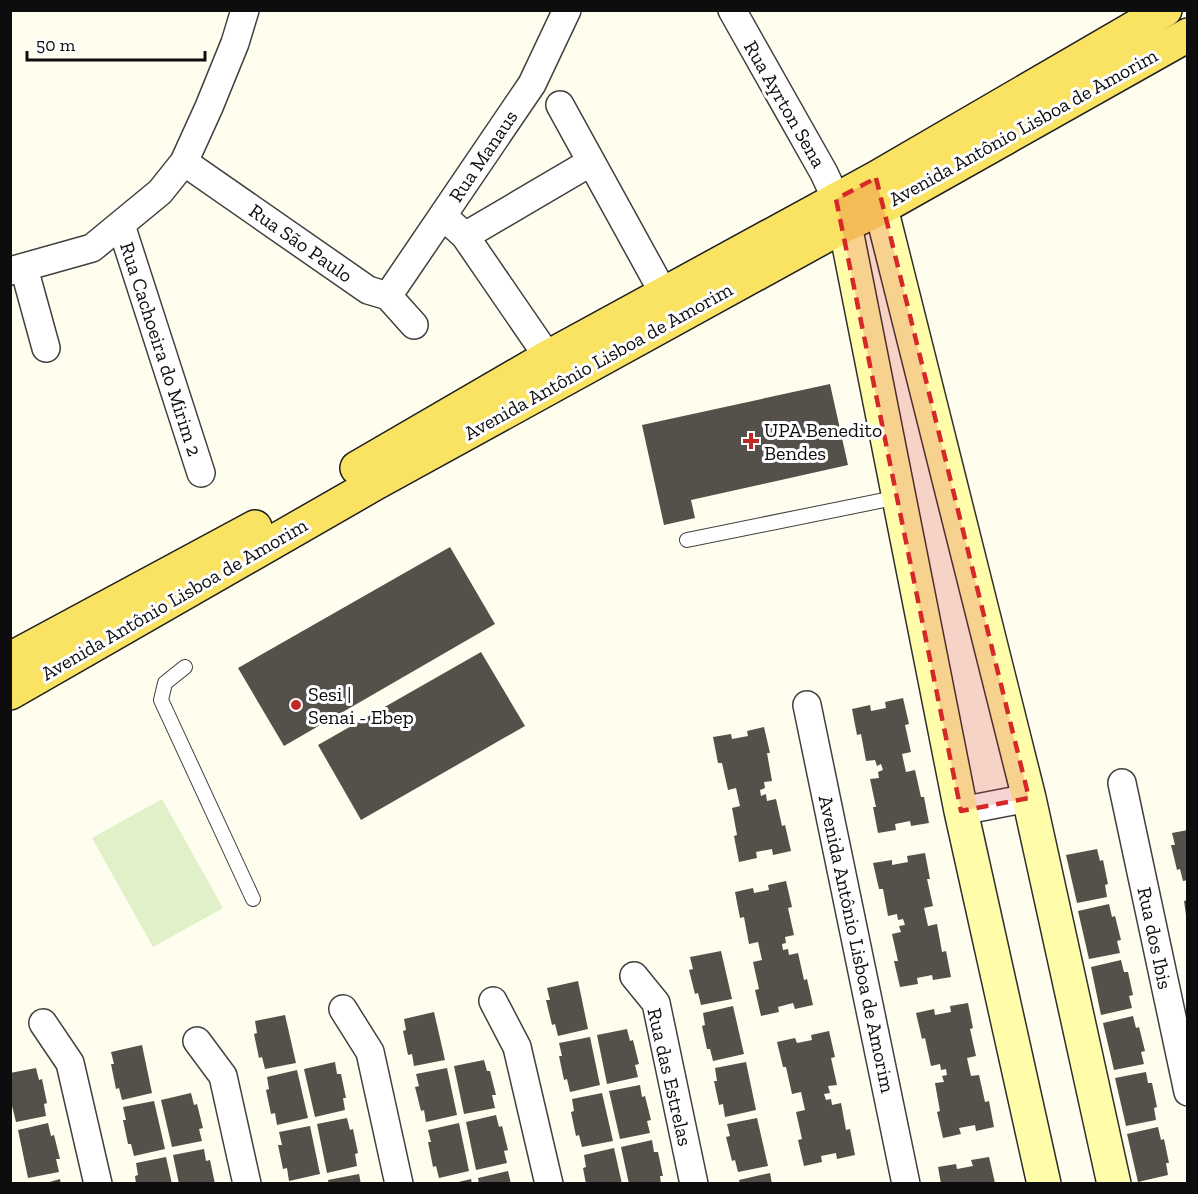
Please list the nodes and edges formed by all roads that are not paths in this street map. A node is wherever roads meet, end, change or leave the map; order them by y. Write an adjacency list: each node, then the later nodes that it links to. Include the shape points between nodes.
1 (245, 10): 7 (street, via 218,86)
2 (567, 10): 11 (street, Rua Manaus, via 532,84)
3 (732, 10): 10 (street, Rua Ayrton Sena, via 824,173)
4 (1165, 10): 9 (main road, Avenida Antônio Lisboa de Amorim)
5 (1188, 35): 9 (main road, Avenida Antônio Lisboa de Amorim)
6 (560, 105): 8 (street)
7 (184, 162): 12 (street, via 160,192); 16 (street, Rua São Paulo, via 368,290)
8 (591, 162): 13 (street); 15 (street)
9 (878, 193): 10 (main road, Avenida Antônio Lisboa de Amorim); 28 (street)
10 (840, 212): 15 (main road, Avenida Antônio Lisboa de Amorim); 21 (street); 25 (main road, Avenida Antônio Lisboa de Amorim)
11 (443, 216): 13 (street); 16 (street, Rua Manaus)
12 (121, 225): 14 (street, via 92,248); 20 (street, Rua Cachoeira do Mirim 2)
13 (465, 236): 19 (street)
14 (17, 269): 18 (street)
15 (664, 294): 19 (main road, Avenida Antônio Lisboa de Amorim)
16 (388, 296): 17 (street, Rua São Paulo)
17 (414, 325)
18 (46, 348)
19 (548, 357): 23 (main road, Avenida Antônio Lisboa de Amorim, via 244,533)
20 (201, 473)
21 (899, 497): 22 (lane); 29 (street)
22 (687, 540)
23 (10, 659)
24 (185, 667): 30 (lane, via 165,683 161,700)
25 (10, 693)
26 (807, 705): 42 (street, Avenida Antônio Lisboa de Amorim)
27 (1122, 783): 36 (street, Rua dos Ibis)
28 (1029, 798): 29 (street); 44 (street)
29 (961, 811): 43 (street)
30 (253, 899)
31 (634, 976): 41 (street, Rua das Estrelas, via 656,1003)
32 (493, 1001): 40 (street, via 516,1047)
33 (344, 1009): 39 (street, via 370,1052)
34 (43, 1023): 37 (street, via 70,1063)
35 (197, 1041): 38 (street, via 223,1076)
36 (1188, 1092)
37 (98, 1184)
38 (247, 1184)
39 (399, 1184)
40 (549, 1184)
41 (694, 1184)
42 (906, 1184)
43 (1044, 1184)
44 (1114, 1184)

